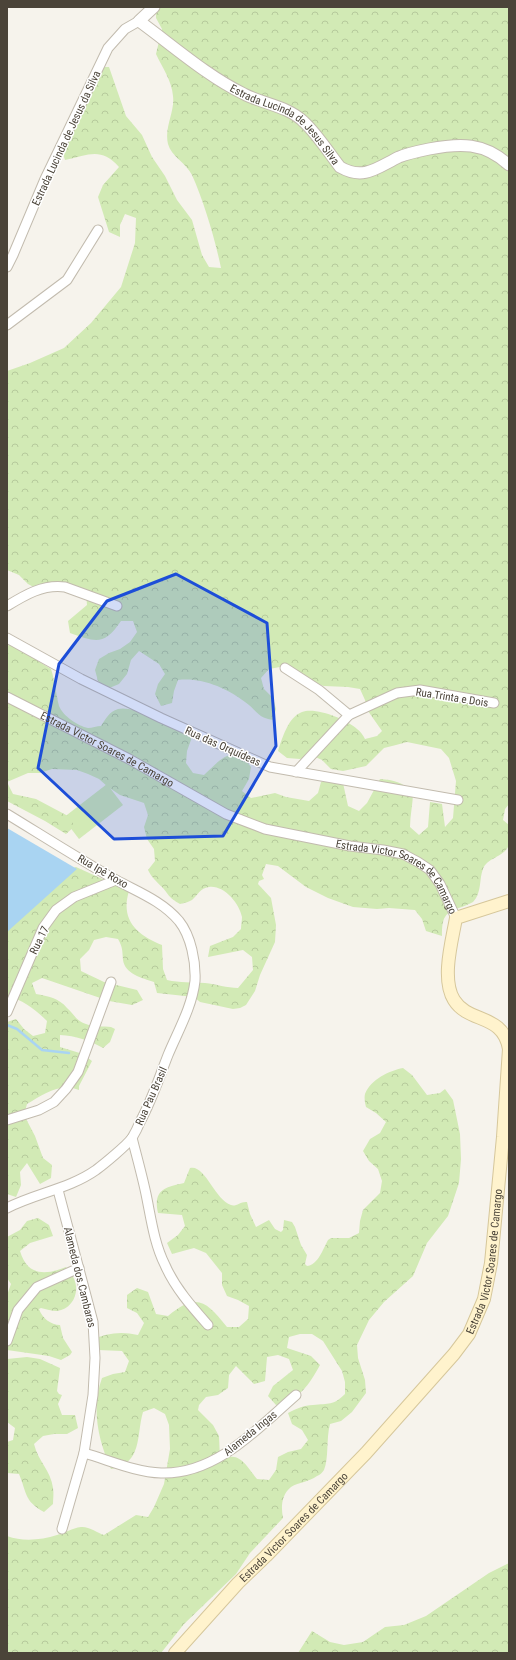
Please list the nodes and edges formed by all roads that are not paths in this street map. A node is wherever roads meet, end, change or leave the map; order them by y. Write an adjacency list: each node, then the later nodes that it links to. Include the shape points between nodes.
1 (154, 7): 2 (street)
2 (139, 21): 3 (street, Estrada Lucinda de Jesus Silva, via 214,76 244,94 286,110 305,122 340,167 347,171 356,174 366,173 401,157 450,145 467,144 502,158); 5 (street, Estrada Lucinda de Jesus da Silva, via 125,29 108,48 45,179)
3 (509, 165)
4 (98, 230): 6 (street, via 66,280)
5 (7, 267)
6 (7, 325)
7 (7, 606): 8 (street, via 31,592 52,586 65,587)
8 (117, 606)
9 (7, 638): 14 (street, Rua das Orquídeas, via 81,679 161,718 270,766)
10 (285, 668): 13 (street, via 319,690)
11 (7, 697): 19 (street, Estrada Victor Soares de Camargo, via 129,759 226,814 265,829 403,854 430,870 440,884)
12 (494, 703): 13 (street, Rua Trinta e Dois, via 420,690 406,690)
13 (349, 715): 14 (street, Rua Trinta e Dois)
14 (296, 772): 15 (street, Rua das Orquídeas)
15 (458, 800)
16 (7, 814): 17 (street, Rua Ipê Roxo)
17 (116, 880): 20 (street, Rua Ipê Roxo, via 169,910 180,922); 22 (street, Rua 17, via 74,897 56,910 43,928)
18 (509, 901): 19 (main road)
19 (456, 918): 33 (main road, Estrada Victor Soares de Camargo, via 449,960 448,982 452,996 459,1006 499,1028 505,1035 509,1049 504,1137 491,1263 484,1299 469,1334 454,1354 371,1447 238,1583)
20 (189, 939): 24 (street, Rua Pau Brasil, via 194,970 192,996 152,1100)
21 (111, 982): 23 (street, via 78,1072 66,1090 54,1102)
22 (7, 1012)
23 (7, 1120)
24 (132, 1138): 25 (street, Rua Pau Brasil, via 96,1170); 28 (street, via 155,1240 164,1265 190,1305)
25 (58, 1190): 26 (street, Rua Pau Brasil, via 37,1195); 27 (street, Alameda dos Cambaras)
26 (7, 1208)
27 (79, 1268): 29 (street, via 37,1287 18,1310); 31 (street, Alameda dos Cambaras, via 93,1322 95,1358)
28 (208, 1324)
29 (7, 1341)
30 (296, 1395): 31 (street, Alameda Ingas, via 223,1456 182,1471 162,1473 138,1470)
31 (84, 1453): 32 (street, Alameda dos Cambaras)
32 (62, 1529)
33 (175, 1653)

